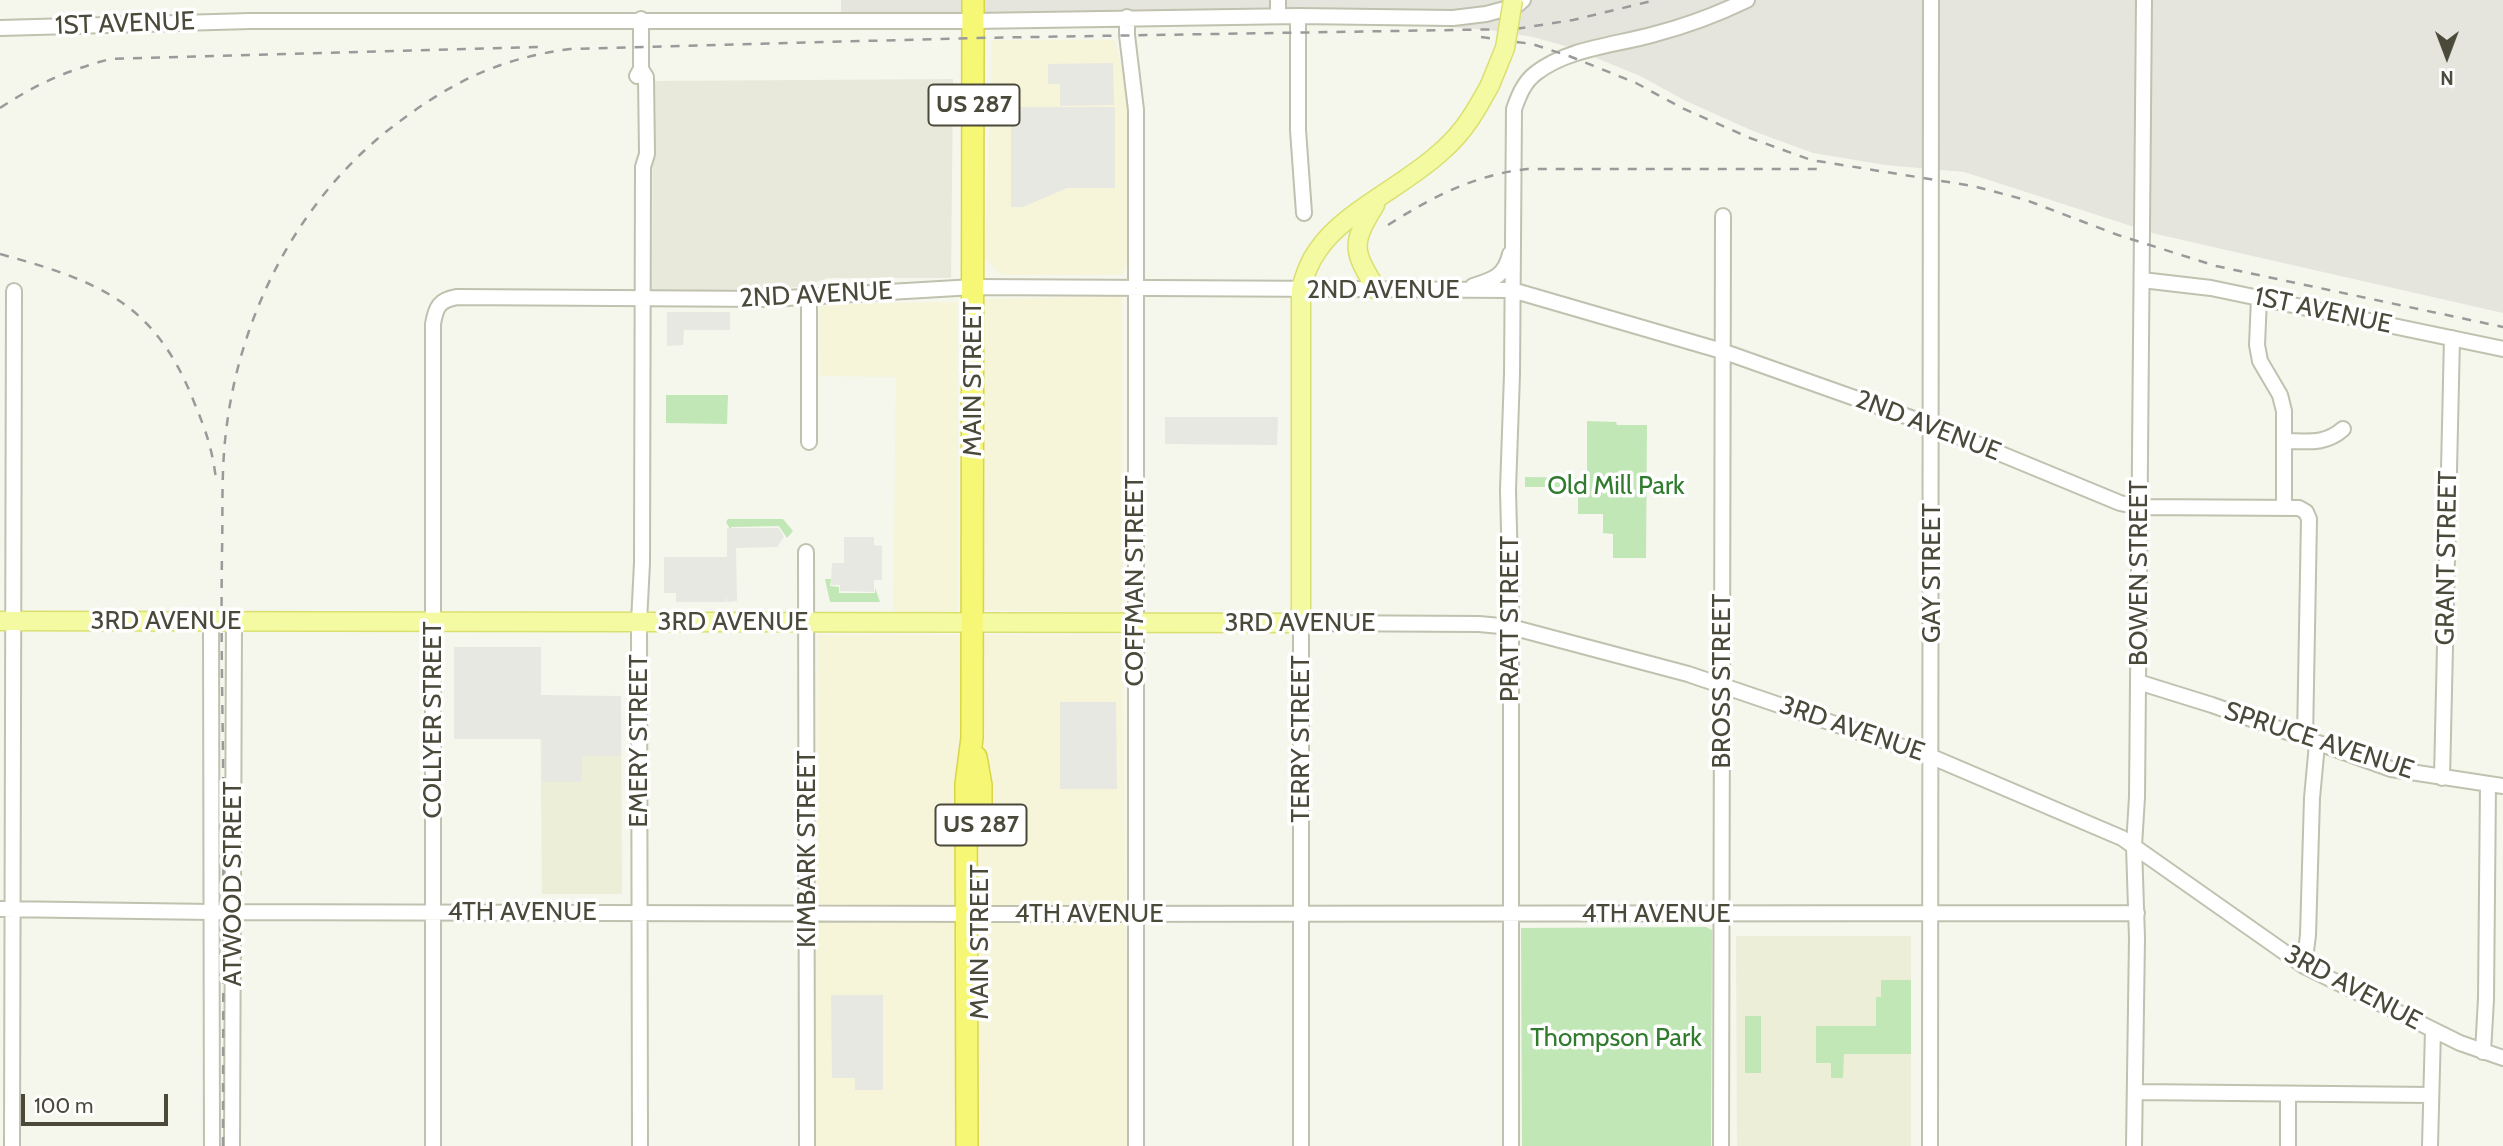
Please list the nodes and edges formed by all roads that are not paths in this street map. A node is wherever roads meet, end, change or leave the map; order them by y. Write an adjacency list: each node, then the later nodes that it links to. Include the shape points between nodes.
1 (1278, 0): 9 (street)
2 (1492, 0): 12 (street)
3 (1513, 0): 15 (main road, bridge, via 1502,57 1474,114 1443,151)
4 (1523, 0): 12 (street, 1ST AVENUE, via 1516,6)
5 (1747, 0): 18 (street, PRATT STREET, via 1657,34 1569,55 1535,74 1520,93 1513,118)
6 (1931, 0): 34 (street, GAY STREET)
7 (2144, 0): 19 (street, BOWEN STREET)
8 (973, 10): 11 (street, 1ST AVENUE); 13 (street, 1ST AVENUE); 21 (highway, MAIN STREET / US 287)
9 (1278, 16): 10 (street, 1ST AVENUE); 11 (street, 1ST AVENUE)
10 (1298, 16): 12 (street, 1ST AVENUE); 16 (street)
11 (1128, 17): 22 (street, COFFMAN STREET, via 1136,110)
12 (1468, 17)
13 (641, 19): 14 (street, 1ST AVENUE); 30 (street, EMERY STREET, via 637,129 643,167)
14 (0, 28)
15 (1386, 194): 23 (main road, via 1327,238 1310,262); 24 (main road, via 1357,245 1360,264)
16 (1304, 213)
17 (1723, 216): 33 (street, BROSS STREET)
18 (1513, 239): 20 (street, PRATT STREET); 25 (street, via 1501,275)
19 (2142, 280): 28 (street, 1ST AVENUE); 38 (street, BOWEN STREET)
20 (1508, 282): 25 (street, 2ND AVENUE); 33 (street, 2ND AVENUE); 50 (street, PRATT STREET)
21 (974, 287): 22 (street, 2ND AVENUE); 27 (street, 2ND AVENUE); 47 (highway, MAIN STREET / US 287)
22 (1135, 288): 23 (street, 2ND AVENUE); 48 (street, COFFMAN STREET)
23 (1301, 289): 24 (street, 2ND AVENUE); 49 (main road, TERRY STREET)
24 (1377, 290): 25 (street, 2ND AVENUE)
25 (1460, 290)
26 (14, 291): 41 (street)
27 (808, 298): 30 (street, 2ND AVENUE); 37 (street)
28 (2259, 298): 31 (street, 1ST AVENUE); 36 (street, via 2257,345 2260,361 2280,396)
29 (446, 299): 30 (street, 2ND AVENUE); 44 (street, COLLYER STREET, via 435,310 433,324)
30 (644, 299): 45 (street, EMERY STREET)
31 (2452, 338): 32 (street, 1ST AVENUE); 55 (street, GRANT STREET)
32 (2503, 349)
33 (1721, 351): 34 (street, 2ND AVENUE); 52 (street, BROSS STREET)
34 (1931, 425): 38 (street, 2ND AVENUE); 54 (street, GAY STREET)
35 (2343, 429): 36 (street, via 2321,442)
36 (2284, 441): 39 (street)
37 (809, 442)
38 (2139, 507): 39 (street, 2ND AVENUE); 51 (street, BOWEN STREET)
39 (2284, 508): 53 (street, via 2300,508 2309,519)
40 (806, 552): 46 (street, KIMBARK STREET)
41 (7, 621): 42 (main road, 3RD AVENUE); 58 (street)
42 (211, 621): 43 (main road, 3RD AVENUE); 59 (street, ATWOOD STREET)
43 (234, 621): 44 (main road, 3RD AVENUE); 60 (street, ATWOOD STREET)
44 (433, 622): 45 (main road, 3RD AVENUE); 61 (street, COLLYER STREET)
45 (639, 622): 46 (main road, 3RD AVENUE); 62 (street, EMERY STREET)
46 (806, 622): 47 (main road, 3RD AVENUE); 63 (street, KIMBARK STREET)
47 (972, 622): 48 (main road, 3RD AVENUE); 67 (highway, MAIN STREET / US 287, via 972,738 981,785)
48 (1135, 623): 49 (main road, 3RD AVENUE); 68 (street, COFFMAN STREET)
49 (1301, 623): 50 (street, 3RD AVENUE); 64 (street, TERRY STREET)
50 (1511, 627): 52 (street, 3RD AVENUE); 65 (street, PRATT STREET)
51 (2138, 682): 53 (street, SPRUCE AVENUE); 57 (street, BOWEN STREET)
52 (1722, 684): 54 (street, 3RD AVENUE); 69 (street, BROSS STREET)
53 (2311, 741): 55 (street, SPRUCE AVENUE, via 2391,769); 71 (street)
54 (1932, 757): 57 (street, 3RD AVENUE); 70 (street, GAY STREET)
55 (2442, 778): 56 (street, SPRUCE AVENUE)
56 (2496, 785): 73 (street)
57 (2134, 846): 66 (street, BOWEN STREET); 71 (street, 3RD AVENUE)
58 (6, 909): 59 (street, 4TH AVENUE); 78 (street)
59 (212, 912): 60 (street, 4TH AVENUE); 79 (street, ATWOOD STREET)
60 (232, 912): 61 (street, 4TH AVENUE); 80 (street, ATWOOD STREET)
61 (433, 912): 62 (street, 4TH AVENUE); 81 (street, COLLYER STREET)
62 (640, 913): 63 (street, 4TH AVENUE); 82 (street, EMERY STREET)
63 (807, 913): 67 (street, 4TH AVENUE); 83 (street, KIMBARK STREET)
64 (1302, 913): 65 (street, 4TH AVENUE); 68 (street, 4TH AVENUE); 87 (street, TERRY STREET)
65 (1511, 913): 69 (street, 4TH AVENUE); 88 (street, PRATT STREET)
66 (2137, 913): 70 (street, 4TH AVENUE); 75 (street, BOWEN STREET)
67 (974, 914): 68 (street, 4TH AVENUE); 84 (highway, MAIN STREET / US 287); 85 (highway, MAIN STREET / US 287)
68 (1136, 914): 86 (street, COFFMAN STREET)
69 (1722, 914): 70 (street, 4TH AVENUE); 89 (street, BROSS STREET)
70 (1930, 914): 90 (street, GAY STREET)
71 (2304, 966): 72 (street, 3RD AVENUE)
72 (2433, 1030): 73 (street, 3RD AVENUE); 77 (street)
73 (2483, 1052): 74 (street, 3RD AVENUE)
74 (2503, 1058)
75 (2136, 1092): 76 (street); 91 (street, BOWEN STREET)
76 (2288, 1094): 77 (street); 92 (street)
77 (2431, 1095): 93 (street)
78 (12, 1146)
79 (212, 1146)
80 (232, 1146)
81 (433, 1146)
82 (640, 1146)
83 (807, 1146)
84 (967, 1146)
85 (979, 1146)
86 (1136, 1146)
87 (1301, 1146)
88 (1511, 1146)
89 (1721, 1146)
90 (1930, 1146)
91 (2134, 1146)
92 (2288, 1146)
93 (2430, 1146)

